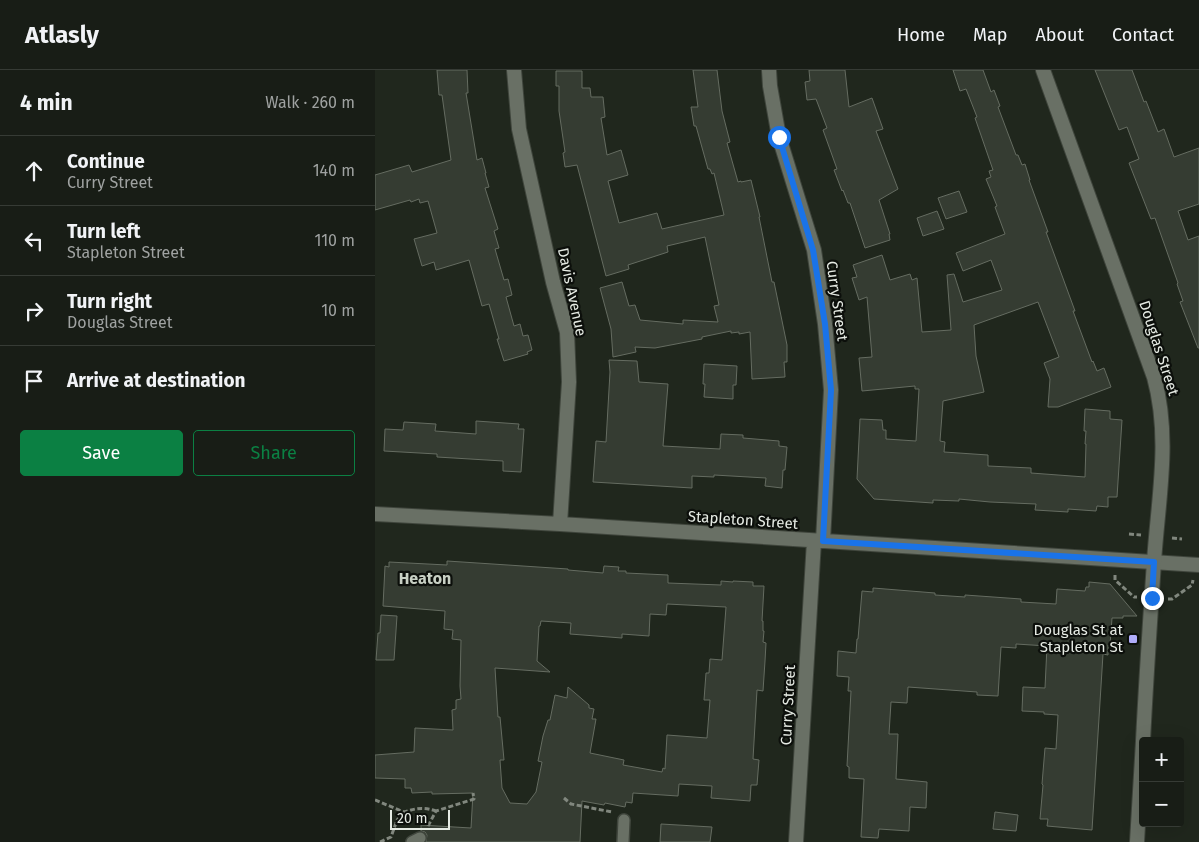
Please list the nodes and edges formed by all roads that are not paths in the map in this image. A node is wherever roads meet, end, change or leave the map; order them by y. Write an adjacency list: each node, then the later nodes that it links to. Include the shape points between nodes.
1 (514, 70): 5 (street, Davis Avenue, via 519,129 567,332 569,382)
2 (769, 70): 6 (street, Curry Street, via 779,137 813,250 825,324 831,390)
3 (1043, 70): 7 (street, Douglas Street, via 1159,392 1163,461)
4 (375, 514): 5 (street, Stapleton Street)
5 (561, 524): 6 (street, Stapleton Street)
6 (819, 541): 7 (street, Stapleton Street); 13 (street, Curry Street)
7 (1154, 562): 8 (street, Stapleton Street); 9 (street, Douglas Street)
8 (1199, 565)
9 (1143, 737)
10 (1141, 782): 14 (street, Douglas Street)
11 (624, 820): 12 (lane)
12 (623, 842)
13 (796, 842)
14 (1137, 842)

